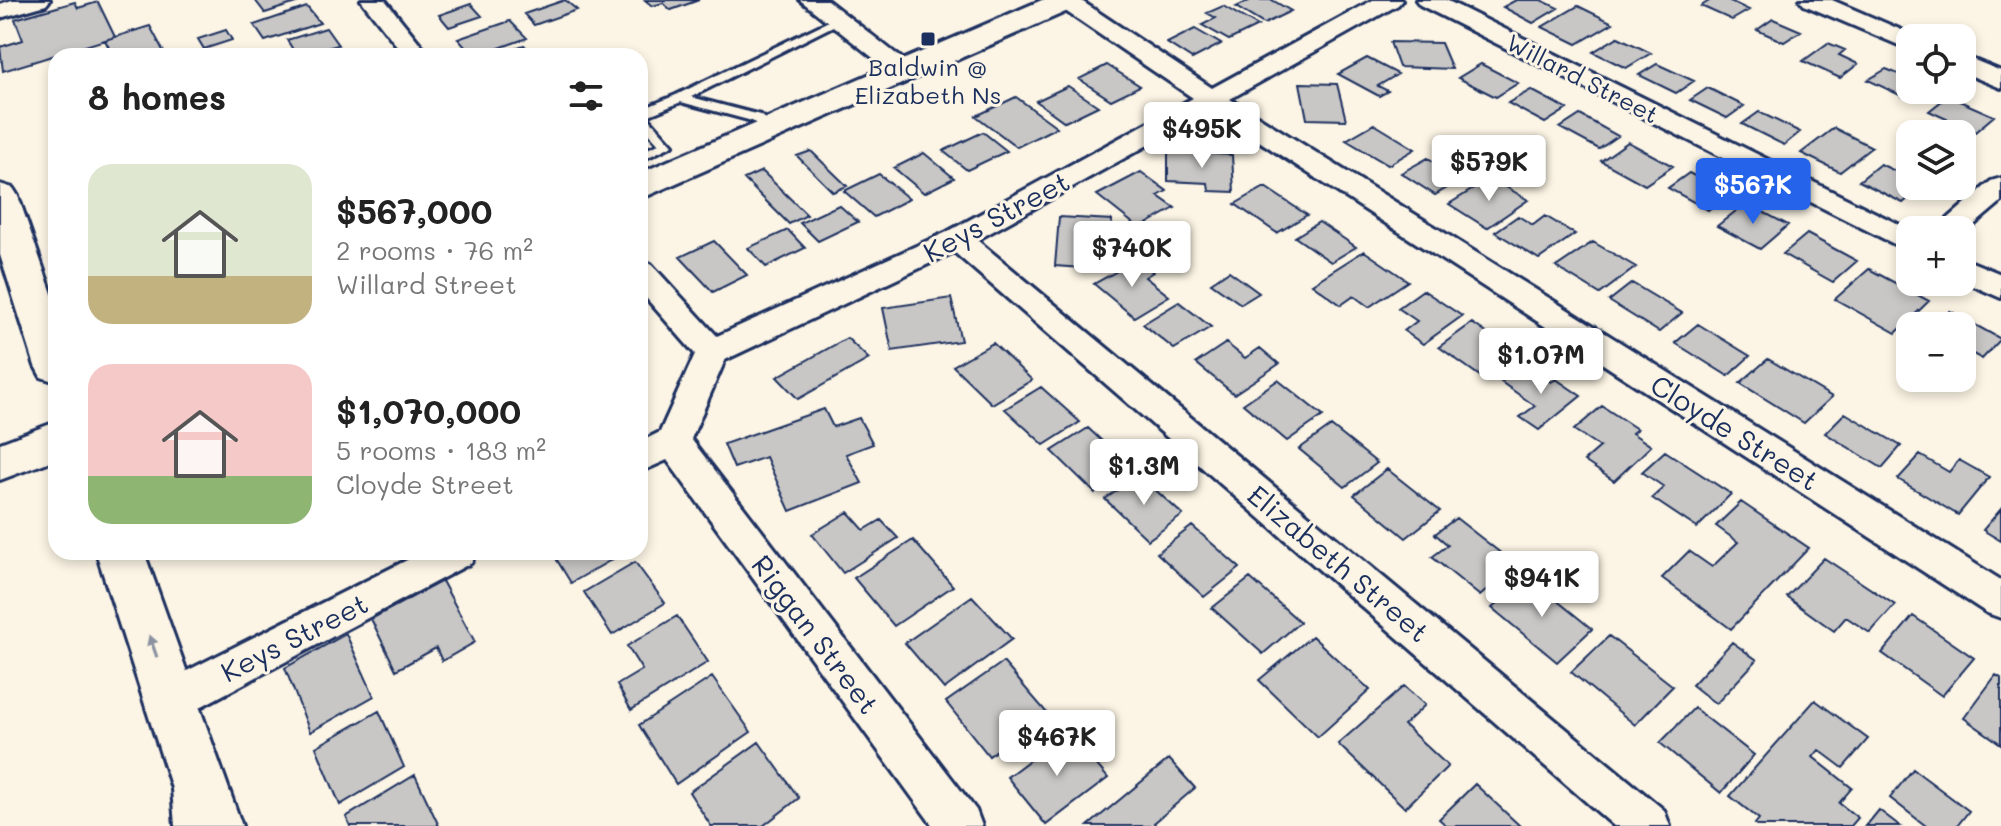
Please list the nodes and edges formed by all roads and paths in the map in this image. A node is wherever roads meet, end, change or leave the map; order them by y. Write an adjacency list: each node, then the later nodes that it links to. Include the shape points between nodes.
1 (38, 0): 9 (street)
2 (373, 0): 13 (street)
3 (812, 0): 10 (street)
4 (1066, 0): 15 (main road); 18 (street, Cloyde Street)
5 (1390, 0): 18 (street, Keys Street)
6 (1428, 0): 28 (street, Willard Street)
7 (1812, 0): 12 (street)
8 (1865, 0): 11 (street)
9 (0, 11)
10 (839, 20): 15 (street); 17 (lane)
11 (1898, 24)
12 (1896, 35)
13 (412, 48)
14 (1976, 69): 16 (street)
15 (905, 71): 20 (main road)
16 (2001, 80)
17 (680, 98): 19 (lane); 20 (lane, via 756,118)
18 (1213, 100): 29 (street, Keys Street); 40 (street, Cloyde Street)
19 (648, 112)
20 (773, 129): 22 (main road)
21 (648, 132): 22 (lane)
22 (677, 156): 23 (lane); 24 (main road)
23 (648, 157)
24 (648, 180)
25 (2001, 187): 27 (street)
26 (0, 196): 33 (main road)
27 (1967, 216)
28 (1896, 235)
29 (957, 239): 34 (street, Keys Street); 44 (street, Elizabeth Street)
30 (1976, 275): 32 (street)
31 (648, 280): 34 (street)
32 (2001, 287)
33 (48, 334)
34 (712, 352): 36 (street)
35 (48, 443): 37 (main road)
36 (656, 450): 43 (street, Riggan Street)
37 (0, 462)
38 (123, 560): 41 (main road, one-way to 38)
39 (443, 560): 41 (street, Keys Street)
40 (2001, 601)
41 (172, 700): 42 (main road)
42 (205, 814)
43 (960, 826)
44 (1648, 826)

